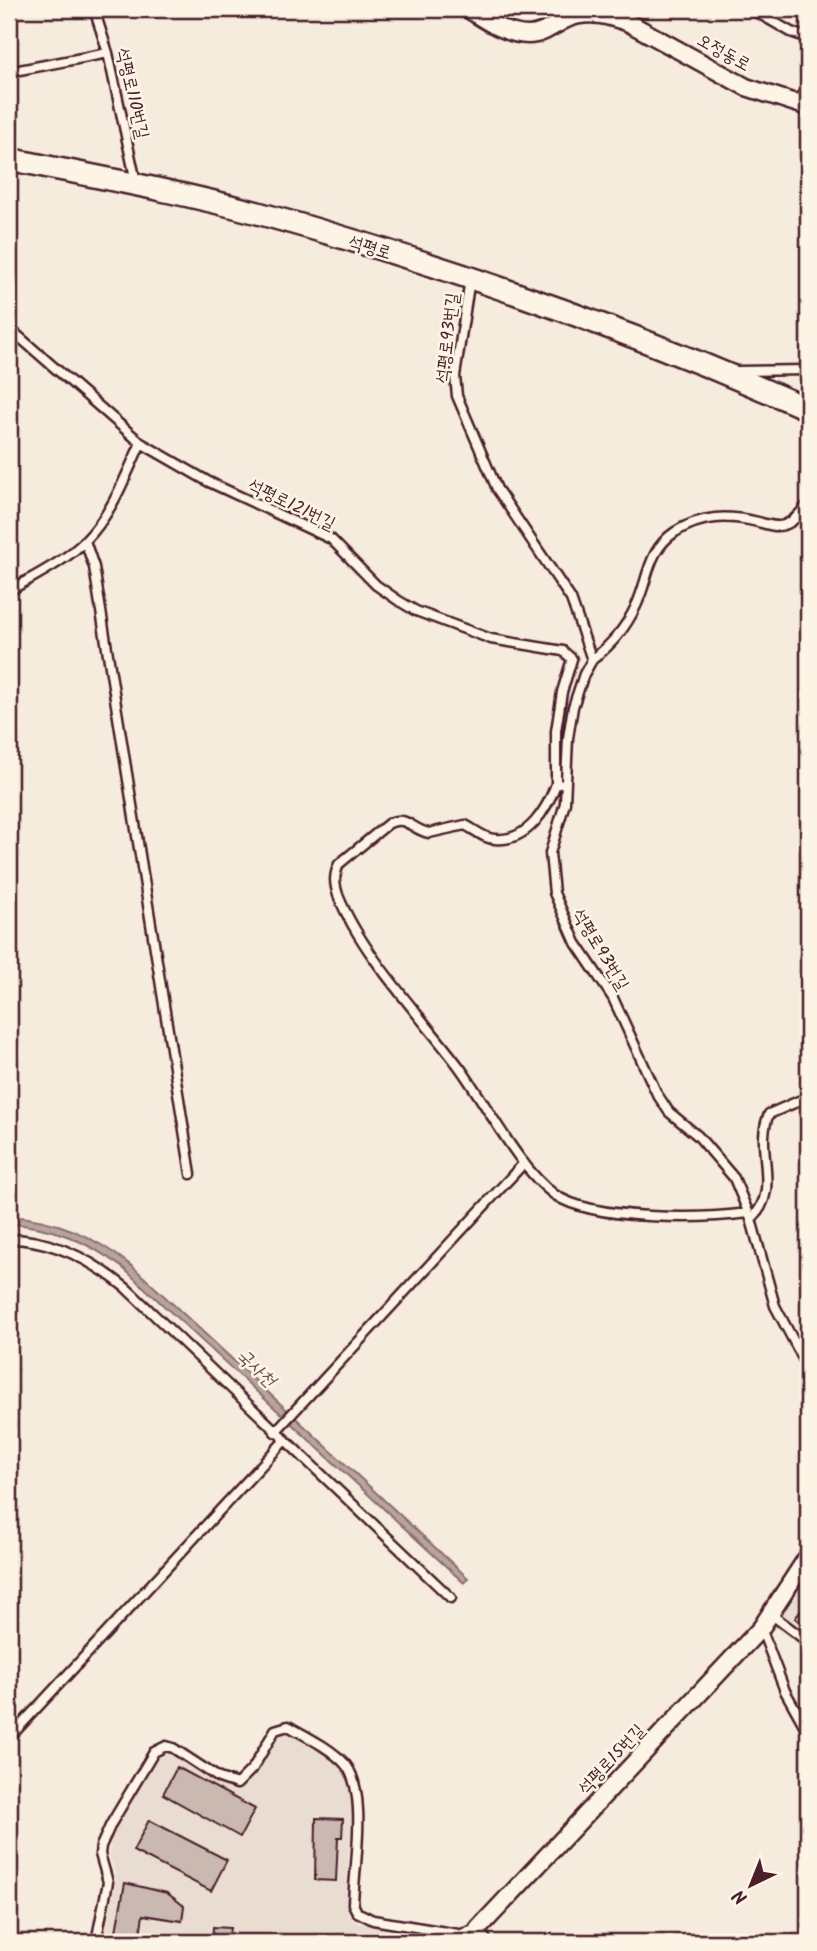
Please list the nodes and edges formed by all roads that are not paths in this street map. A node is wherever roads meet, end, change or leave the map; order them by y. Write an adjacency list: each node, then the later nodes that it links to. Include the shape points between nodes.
1 (94, 9): 5 (lane, 석평로110번길)
2 (468, 9): 8 (street, 오정동로, via 490,23 528,35 542,33 570,17 610,16 746,87)
3 (751, 9): 4 (lane)
4 (808, 38)
5 (108, 53): 6 (lane); 10 (lane, 석평로110번길)
6 (9, 72)
7 (808, 83): 8 (lane)
8 (804, 104)
9 (9, 159): 10 (street, 석평로)
10 (137, 186): 11 (street, 석평로, via 255,213)
11 (470, 279): 13 (street, 석평로); 20 (lane, 석평로93번길, via 455,376 457,396 497,489 571,599)
12 (9, 328): 16 (lane, 석평로121번길)
13 (722, 370): 14 (lane, 석평로); 15 (street, 석평로)
14 (808, 370)
15 (808, 409)
16 (141, 443): 18 (lane, via 112,506); 21 (lane, 석평로121번길, via 200,478 331,539 376,585 416,611 491,639 563,651 572,659)
17 (808, 504): 20 (lane, 석평로93번길, via 781,527 721,516 677,531 657,546 650,558 646,584 624,629)
18 (85, 541): 19 (lane); 27 (lane, via 94,567)
19 (9, 591)
20 (592, 660): 22 (lane, 석평로93번길)
21 (569, 673): 22 (lane); 23 (lane, via 556,732)
22 (584, 674): 24 (lane, 석평로93번길, via 568,738)
23 (556, 784): 24 (lane); 26 (lane, via 542,816 511,836 492,839 465,825 429,833 398,819 348,855 334,874 339,897 365,942)
24 (567, 785): 28 (lane, 석평로93번길, via 550,853 550,875 561,914 613,998 668,1112 716,1155 734,1178)
25 (808, 1097): 28 (lane, via 769,1114 763,1127 768,1186 765,1200)
26 (524, 1163): 28 (lane, via 556,1195 590,1209); 31 (lane)
27 (191, 1174)
28 (749, 1216): 30 (lane, 석평로93번길, via 775,1306)
29 (9, 1239): 31 (lane, via 67,1252 111,1275)
30 (808, 1368)
31 (277, 1430): 32 (lane)
32 (284, 1441): 34 (lane); 39 (lane)
33 (808, 1556): 35 (street, 석평로15번길)
34 (451, 1598)
35 (772, 1615): 36 (street, 석평로15번길); 37 (lane)
36 (761, 1628): 38 (lane, via 785,1690); 41 (street, 석평로15번길)
37 (808, 1642)
38 (808, 1732)
39 (9, 1738)
40 (458, 1934): 41 (lane, 석평로15번길); 42 (lane, via 373,1920 357,1912 353,1904 358,1810 354,1782 337,1757 288,1726 275,1730 253,1768 237,1784 219,1778 173,1748 154,1752 101,1846 108,1882); 43 (lane, 석평로15번길)
41 (483, 1936)
42 (96, 1942)
43 (435, 1942)

